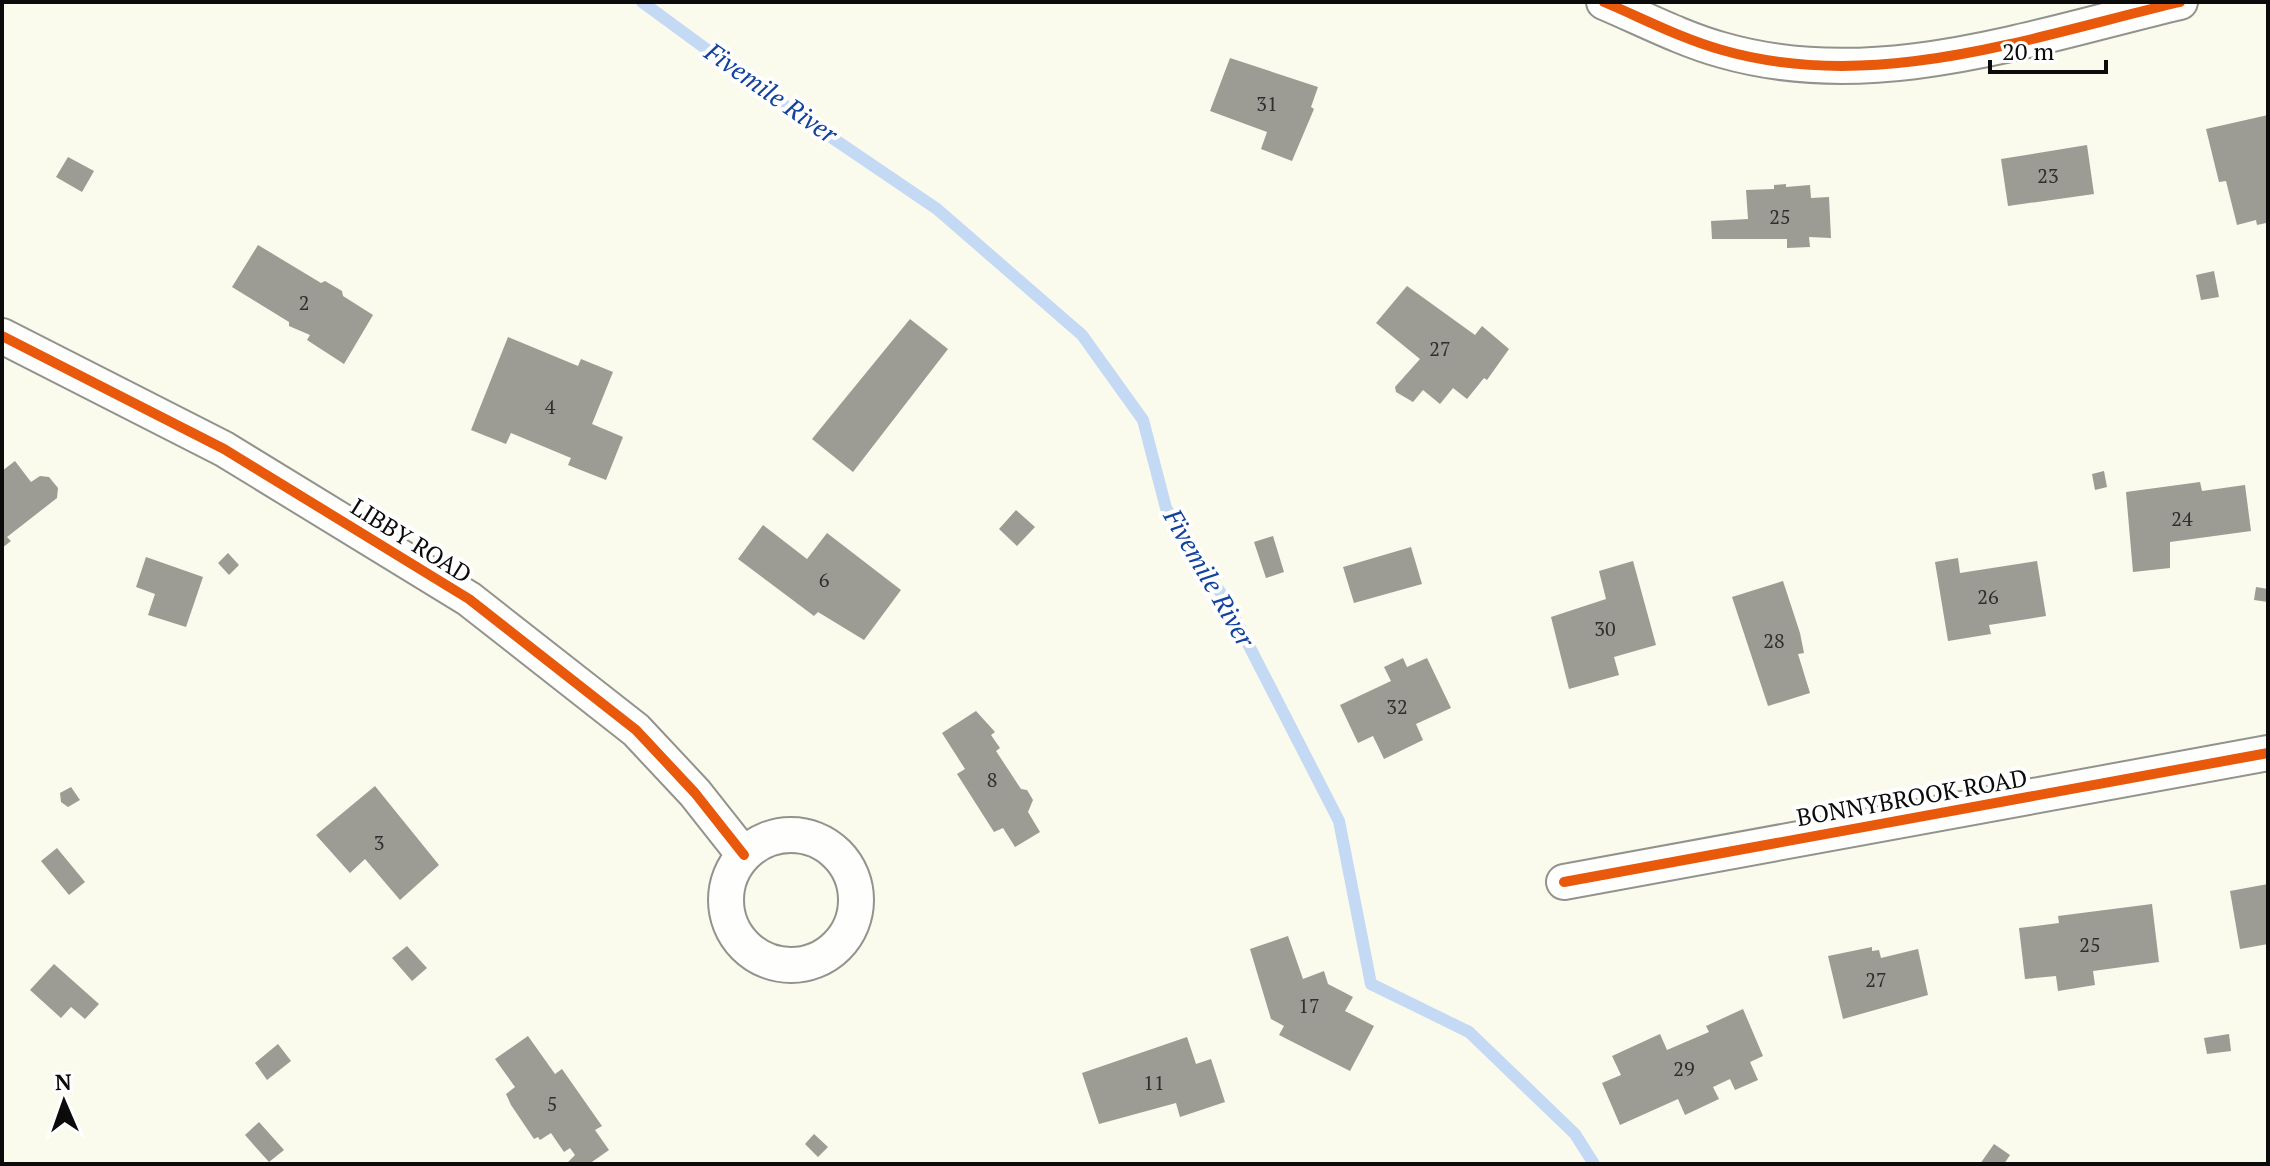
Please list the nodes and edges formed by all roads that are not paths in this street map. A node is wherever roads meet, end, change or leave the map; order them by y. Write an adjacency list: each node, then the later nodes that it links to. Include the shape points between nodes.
1 (1604, 2): 2 (street, via 1722,50 1806,65 1879,67 1943,58)
2 (2180, 2)
3 (2, 336): 5 (street, LIBBY ROAD, via 224,449 469,599 636,730)
4 (2268, 753): 6 (street, BONNYBROOK ROAD)
5 (744, 855)
6 (1564, 882)

